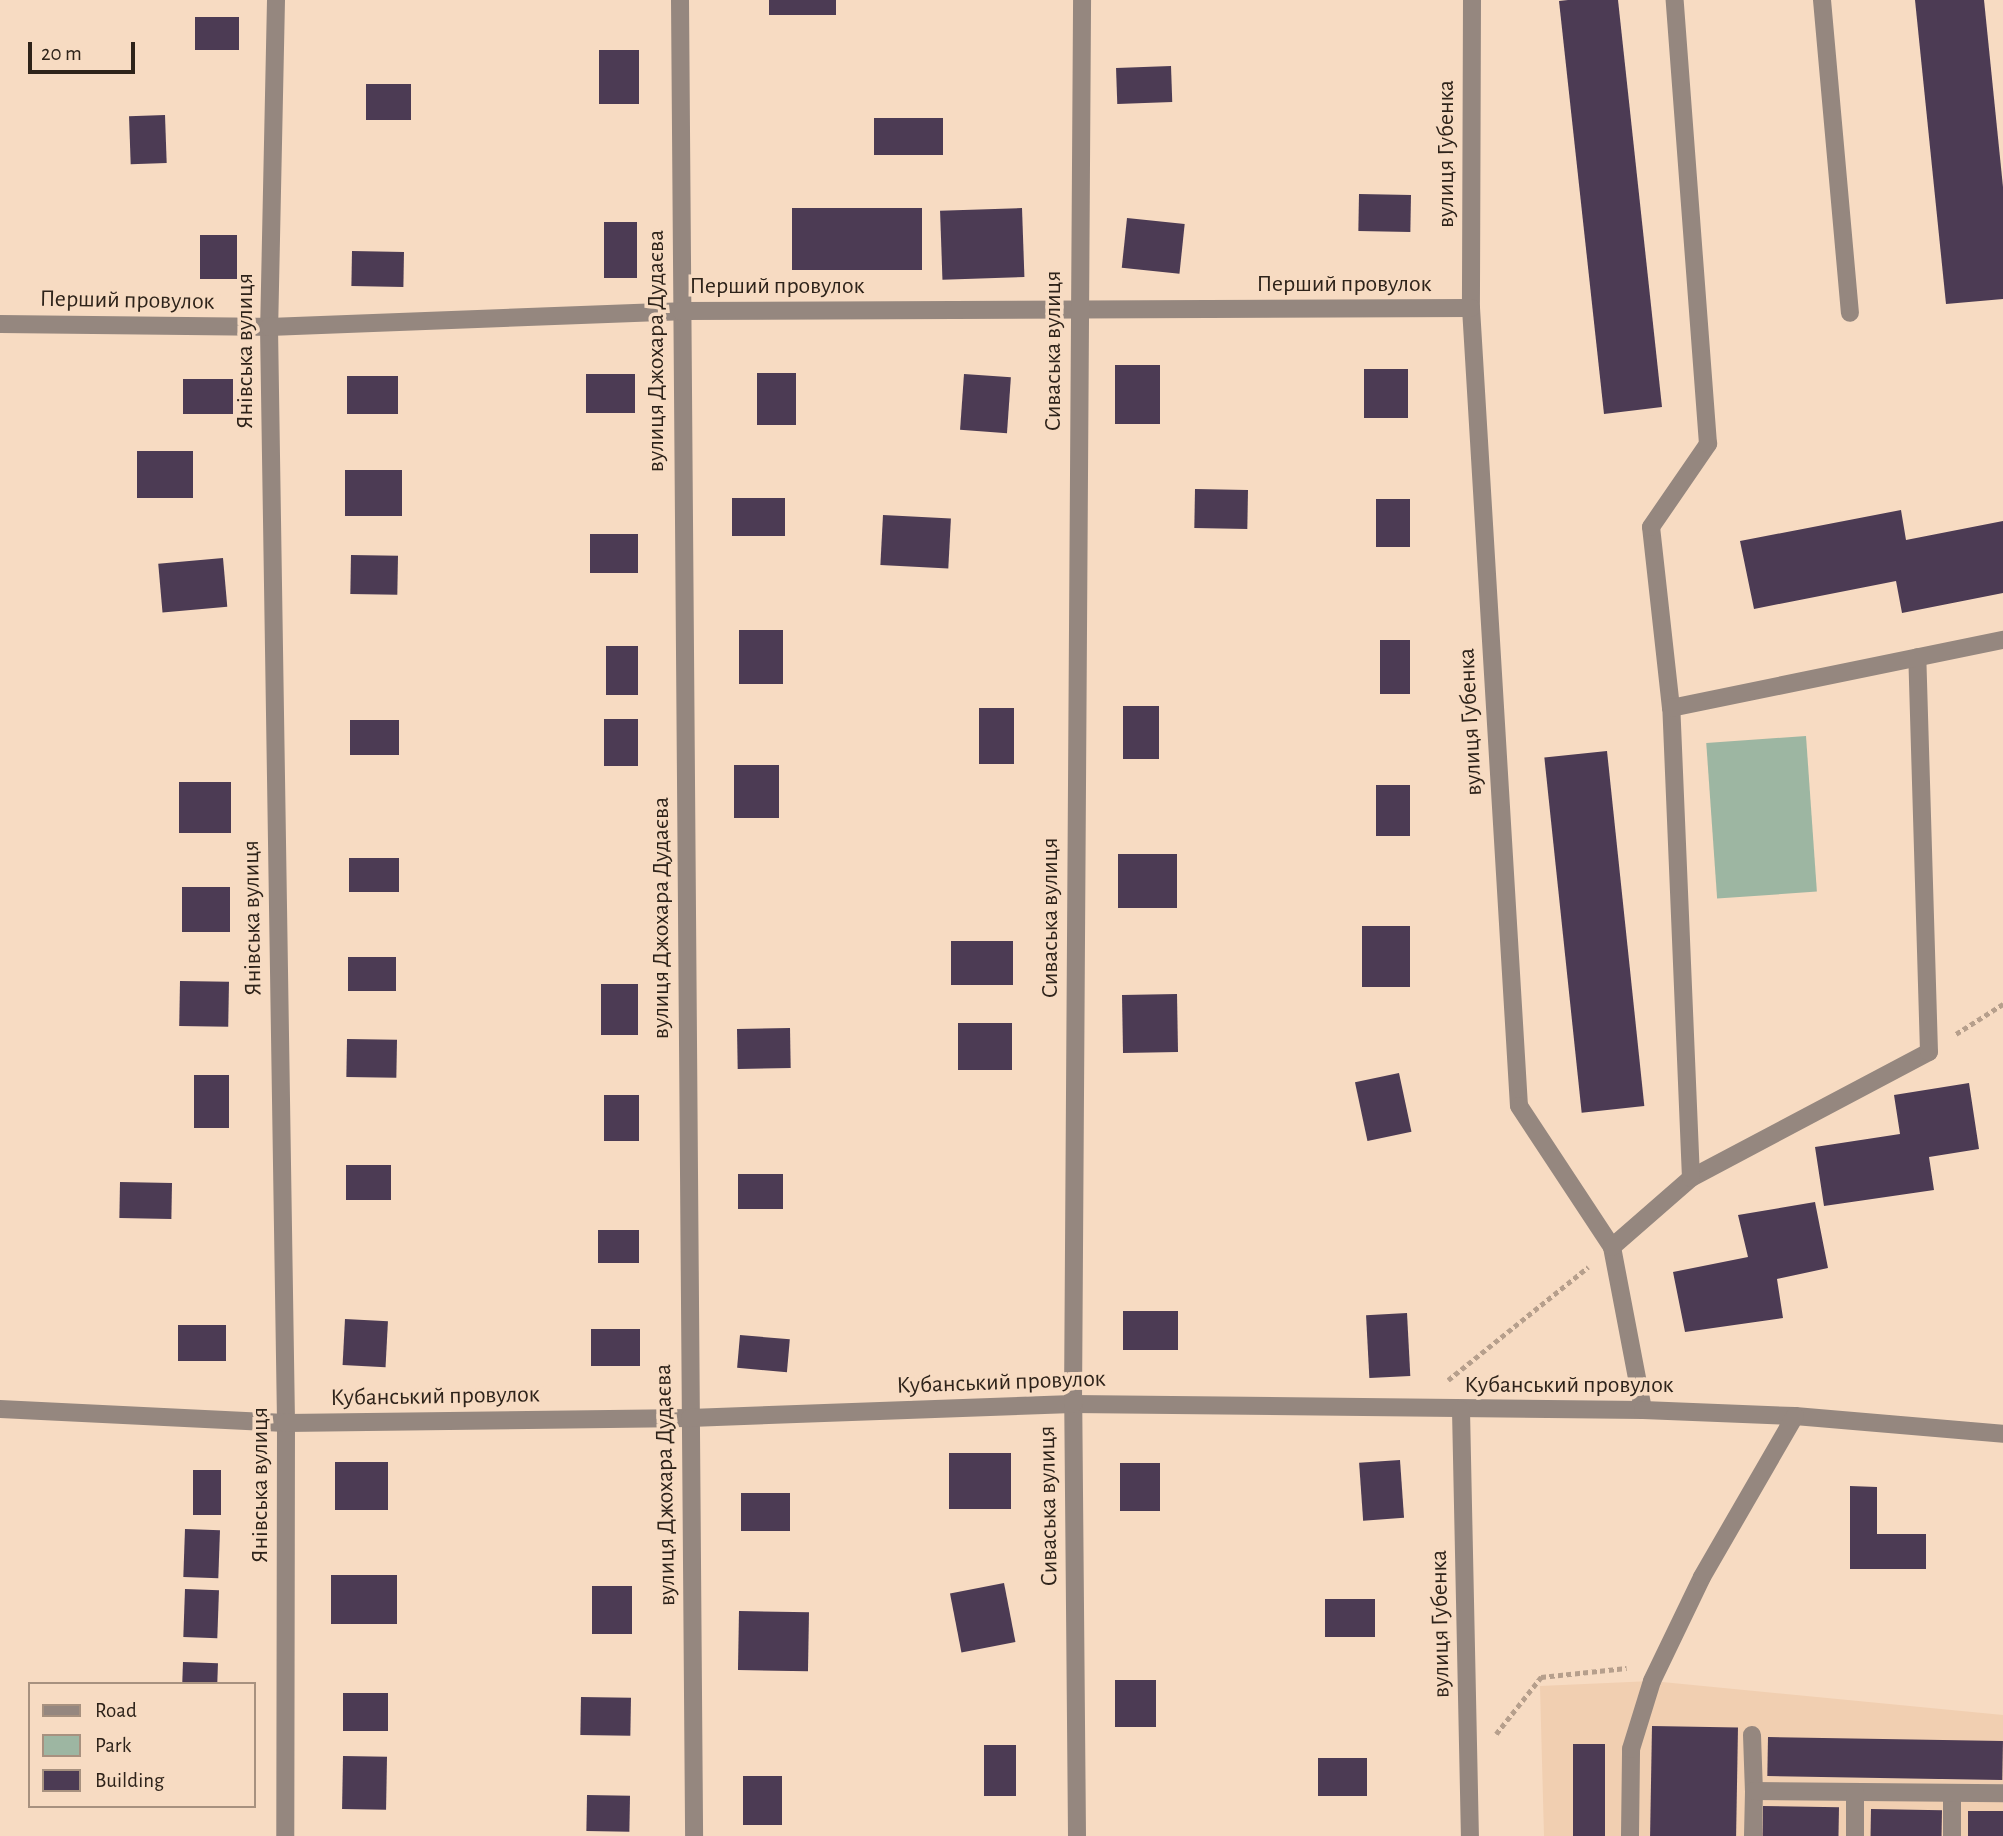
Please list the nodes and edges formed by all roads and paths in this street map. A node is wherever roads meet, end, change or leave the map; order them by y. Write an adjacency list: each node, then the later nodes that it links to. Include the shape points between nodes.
1 (276, 0): 12 (street, Янівська вулиця)
2 (680, 0): 8 (street, вулиця Джохара Дудаєва)
3 (1082, 0): 9 (street, Сиваська вулиця)
4 (1472, 0): 7 (street, вулиця Губенка)
5 (1675, 0): 15 (street, via 1708,444 1651,527)
6 (1822, 0): 10 (street)
7 (1471, 308): 9 (street, Перший провулок); 19 (street, вулиця Губенка, via 1519,1106)
8 (681, 311): 9 (street, Перший провулок); 12 (street, Перший провулок); 26 (street, вулиця Джохара Дудаєва)
9 (1078, 311): 21 (street, Сиваська вулиця)
10 (1850, 313)
11 (0, 324): 12 (street, Перший провулок)
12 (269, 327): 27 (street, Янівська вулиця)
13 (2003, 640): 14 (street)
14 (1917, 657): 15 (street); 17 (street)
15 (1671, 708): 18 (street)
16 (2003, 1004): 17 (path)
17 (1929, 1052): 18 (street)
18 (1691, 1178): 19 (street)
19 (1612, 1247): 20 (path); 24 (street, вулиця Губенка)
20 (1447, 1381)
21 (1073, 1404): 23 (street, Кубанський провулок); 26 (street, Кубанський провулок); 38 (street, Сиваська вулиця)
22 (0, 1409): 27 (street, Кубанський провулок)
23 (1461, 1410): 24 (street, Кубанський провулок); 31 (street, вулиця Губенка)
24 (1643, 1410): 25 (street, Кубанський провулок)
25 (1795, 1416): 28 (street, Кубанський провулок); 29 (street, via 1702,1577)
26 (690, 1418): 27 (street, Кубанський провулок); 37 (street, вулиця Джохара Дудаєва)
27 (286, 1423): 36 (street, Янівська вулиця)
28 (2003, 1434)
29 (1660, 1664): 31 (path, via 1542,1677); 40 (street, via 1631,1749)
30 (1752, 1735): 32 (street)
31 (1468, 1768): 39 (street, вулиця Губенка)
32 (1754, 1791): 33 (street); 41 (street)
33 (1855, 1792): 34 (street); 42 (street)
34 (1952, 1793): 35 (street); 43 (street)
35 (2003, 1793)
36 (285, 1836)
37 (694, 1836)
38 (1077, 1836)
39 (1470, 1836)
40 (1630, 1836)
41 (1753, 1836)
42 (1855, 1836)
43 (1952, 1836)

